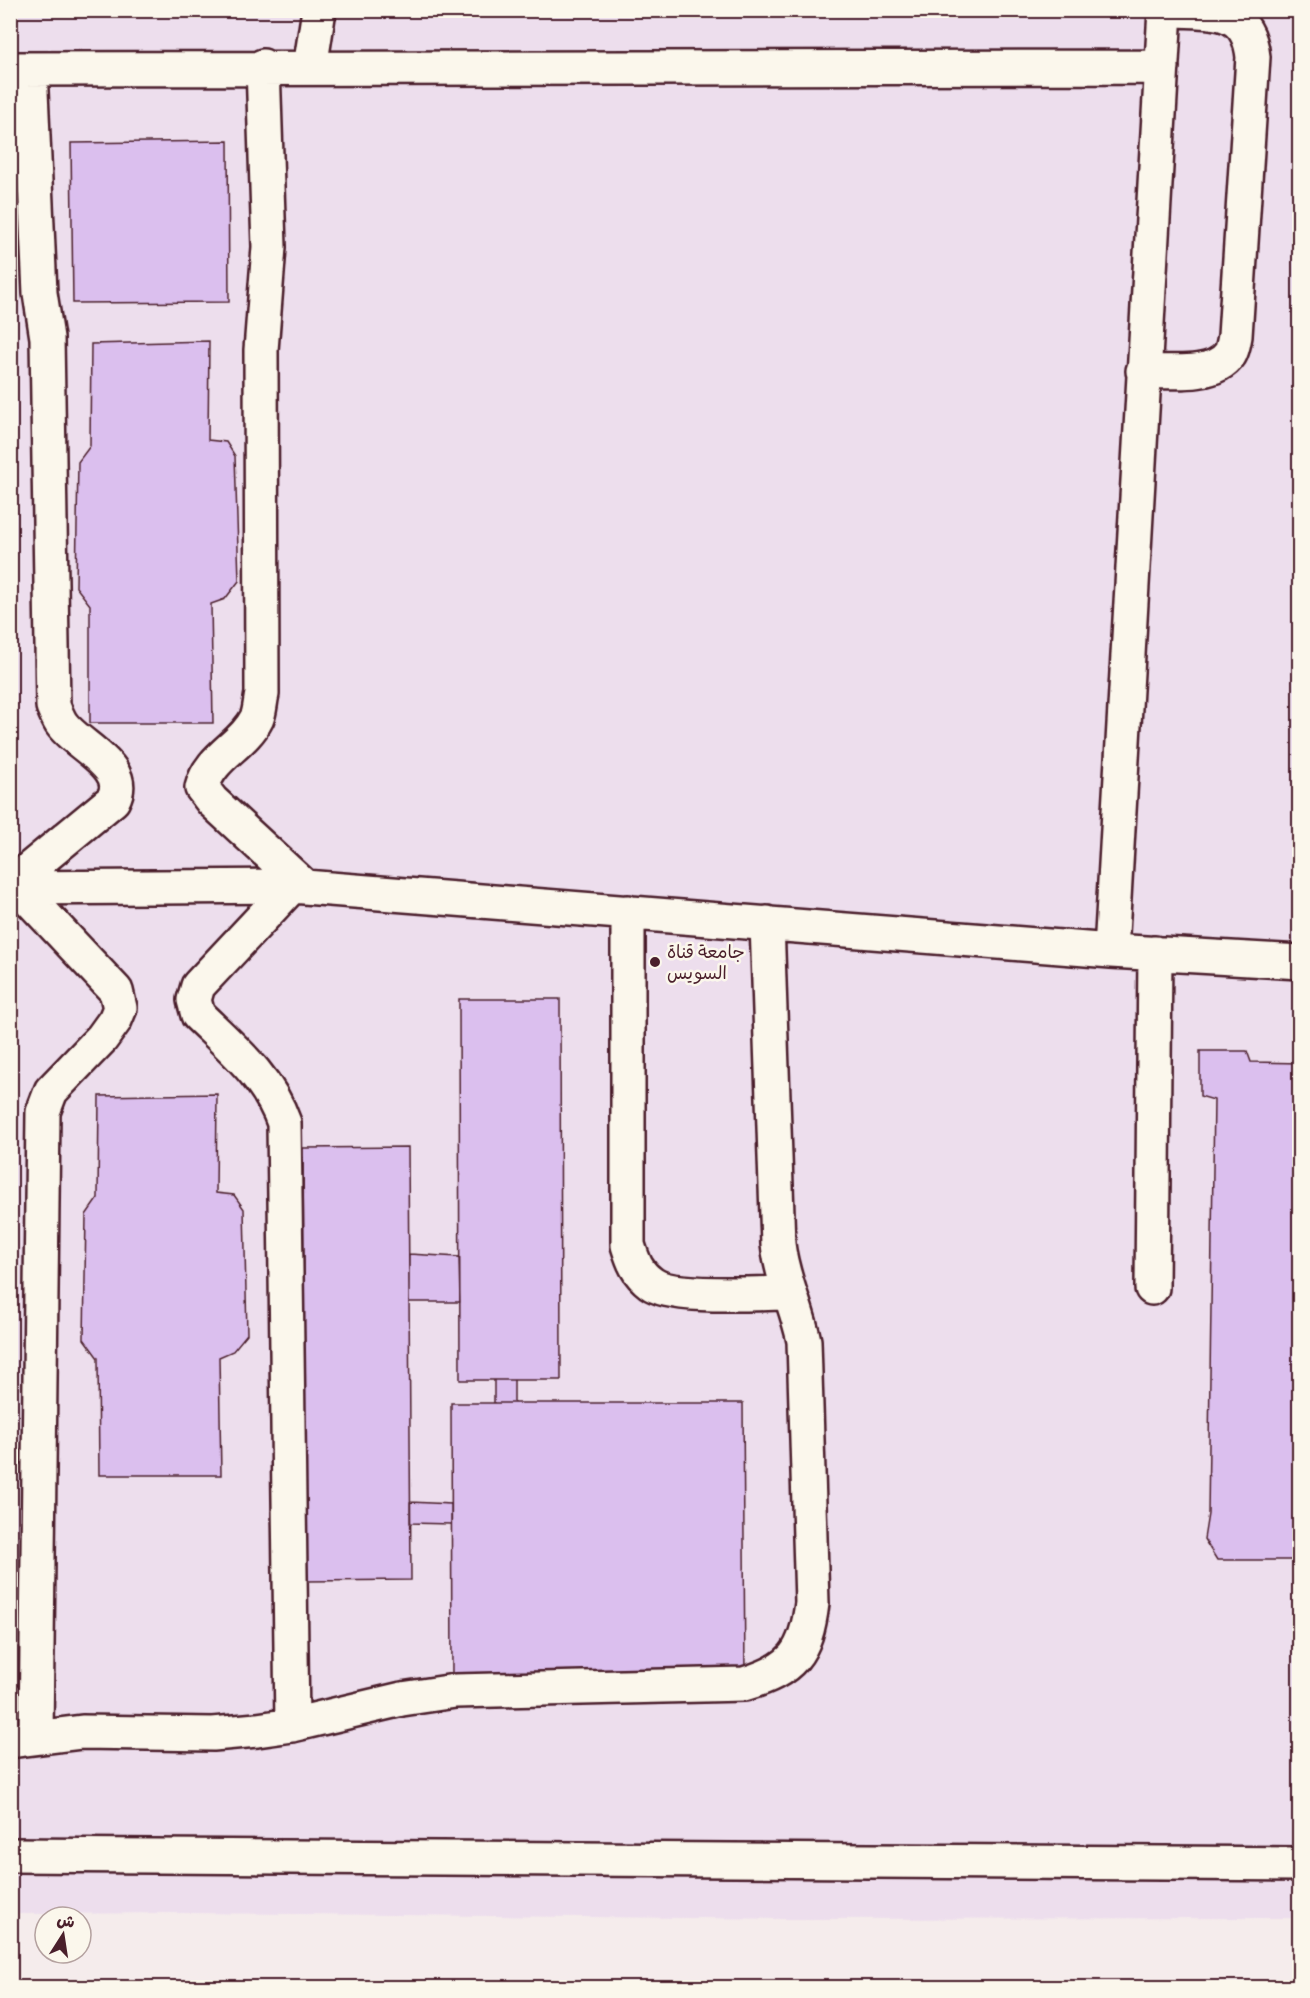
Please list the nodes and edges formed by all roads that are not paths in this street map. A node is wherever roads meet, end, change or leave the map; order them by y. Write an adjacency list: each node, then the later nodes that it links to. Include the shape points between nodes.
1 (319, 10): 6 (lane)
2 (1165, 10): 5 (lane)
3 (1178, 10): 8 (lane, via 1230,16 1243,26 1251,40 1235,336 1231,353 1218,366)
4 (263, 66): 6 (lane); 7 (lane); 10 (lane, via 268,247 261,350 262,694 258,716 245,735 214,762 202,788)
5 (1162, 67): 6 (lane); 8 (lane)
6 (310, 68)
7 (20, 69): 9 (lane, via 47,338 53,706 62,724 115,774 118,790 113,800)
8 (1143, 371): 13 (lane)
9 (14, 887): 10 (lane); 19 (lane, via 116,991 120,1008 102,1038 51,1091 44,1112)
10 (298, 887): 11 (lane); 18 (lane, via 198,986 194,1000 198,1015 263,1080 284,1123)
11 (628, 912): 12 (lane); 17 (lane, via 628,1245 635,1268 652,1285 676,1292)
12 (767, 923): 13 (lane); 17 (lane, via 778,1244)
13 (1112, 951): 14 (lane)
14 (1155, 953): 15 (lane); 16 (lane)
15 (1299, 962)
16 (1152, 1288)
17 (788, 1293): 18 (lane, via 799,1316 804,1341 812,1603 809,1632 795,1657 772,1675 744,1683 455,1691)
18 (292, 1725): 19 (lane, via 213,1734 81,1732)
19 (23, 1738)
20 (10, 1855): 21 (lane)
21 (1299, 1864)

